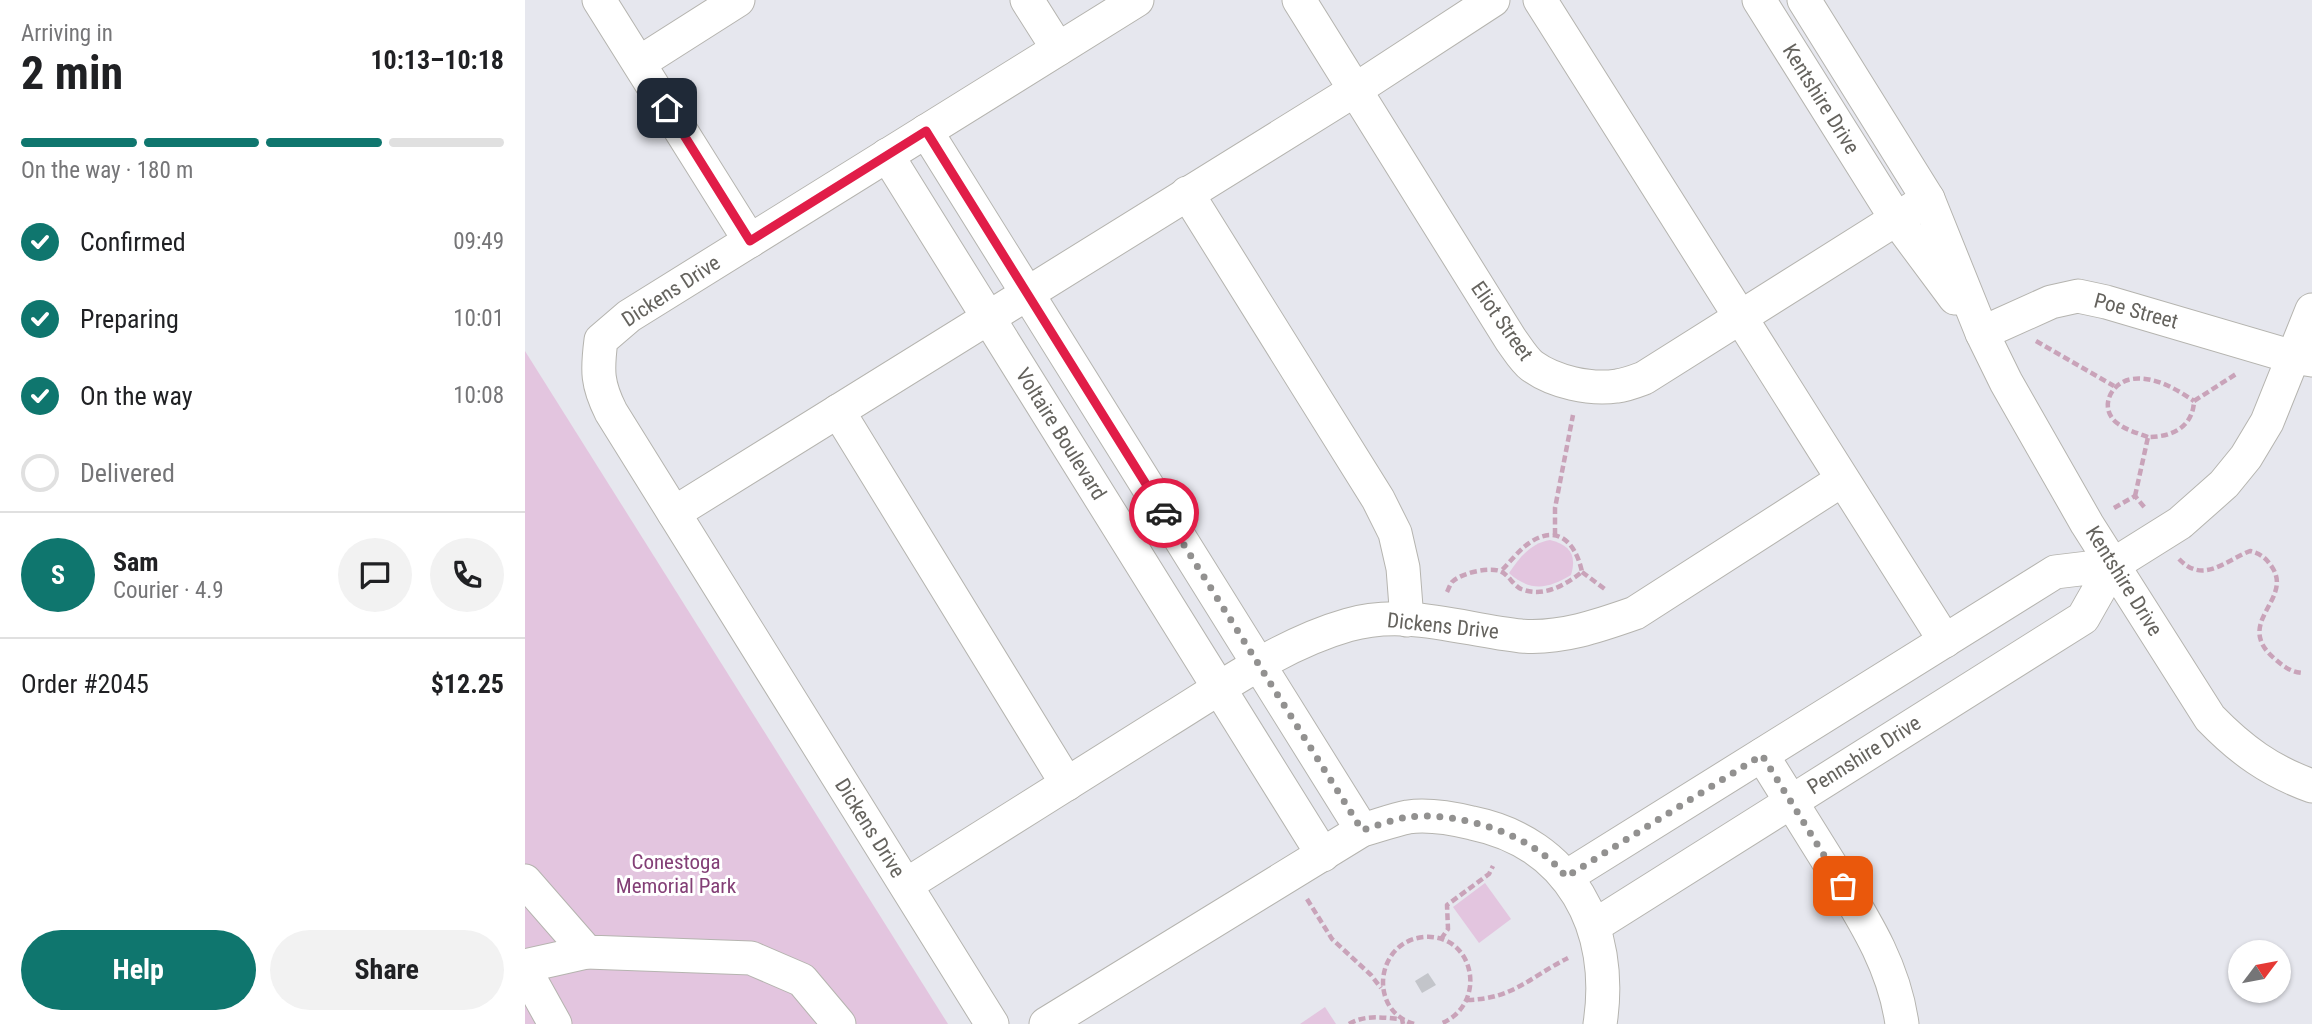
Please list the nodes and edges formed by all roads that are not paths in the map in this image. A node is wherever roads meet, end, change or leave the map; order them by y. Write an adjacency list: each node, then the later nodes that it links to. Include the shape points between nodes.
1 (599, 0): 11 (street)
2 (738, 0): 11 (street)
3 (1027, 0): 10 (street)
4 (1137, 0): 10 (street, Dickens Drive)
5 (1299, 0): 12 (street, Eliot Street)
6 (1493, 0): 12 (street)
7 (1540, 0): 21 (street)
8 (1759, 0): 17 (street, Kentshire Drive)
9 (1804, 0): 16 (street, Kentshire Drive)
10 (1058, 49): 13 (street, Dickens Drive)
11 (639, 63): 18 (street)
12 (1355, 90): 15 (street); 21 (street, Eliot Street, via 1530,365 1579,384 1618,386 1644,378)
13 (926, 131): 14 (street, Dickens Drive); 19 (street)
14 (887, 155): 18 (street, Dickens Drive); 22 (street, Voltaire Boulevard)
15 (1187, 193): 19 (street); 29 (street, via 1378,499 1395,533)
16 (1928, 199): 17 (street, Eliot Street); 23 (street, Kentshire Drive)
17 (1897, 220): 21 (street, Eliot Street); 23 (street, Kentshire Drive)
18 (750, 241): 27 (street, Dickens Drive, via 629,316 601,340 600,391)
19 (1027, 292): 22 (street); 31 (street)
20 (2312, 310): 24 (street, Pennshire Drive)
21 (1740, 317): 26 (street)
22 (988, 318): 25 (street); 32 (street, Voltaire Boulevard)
23 (1982, 333): 24 (street, Poe Street, via 2051,302 2078,296); 28 (street, Kentshire Drive)
24 (2303, 358): 28 (street, Pennshire Drive, via 2246,457 2224,484 2181,523)
25 (838, 411): 27 (street); 34 (street)
26 (1842, 480): 29 (street, Dickens Drive, via 1635,613 1602,625 1562,635 1523,636); 30 (street)
27 (674, 513): 41 (street, Dickens Drive)
28 (2113, 565): 30 (street, Pennshire Drive, via 2055,572); 35 (street, Kentshire Drive, via 2210,718 2260,762); 36 (street, Pennshire Drive, via 2083,618)
29 (1407, 620): 31 (street, Dickens Drive, via 1387,617 1350,624)
30 (1945, 641): 33 (street, Pennshire Drive)
31 (1259, 665): 32 (street, Dickens Drive); 37 (street)
32 (1220, 688): 34 (street, Dickens Drive); 38 (street, Voltaire Boulevard)
33 (1762, 755): 36 (street); 39 (street, Pennshire Drive)
34 (1067, 784): 41 (street, Dickens Drive)
35 (2312, 786)
36 (1791, 801): 42 (street, Pennshire Drive); 50 (street, via 1870,929 1889,969)
37 (1362, 830): 38 (street); 39 (street, via 1409,817 1479,824 1522,841)
38 (1323, 855): 48 (street)
39 (1566, 877): 42 (street, via 1584,904)
40 (525, 881): 43 (street)
41 (906, 884): 47 (street, Dickens Drive)
42 (1597, 938): 49 (street, via 1604,1002)
43 (587, 952): 44 (street); 46 (street, via 751,958 802,980)
44 (525, 968): 45 (street)
45 (555, 1024)
46 (839, 1024)
47 (992, 1024)
48 (1046, 1024)
49 (1600, 1024)
50 (1902, 1024)

